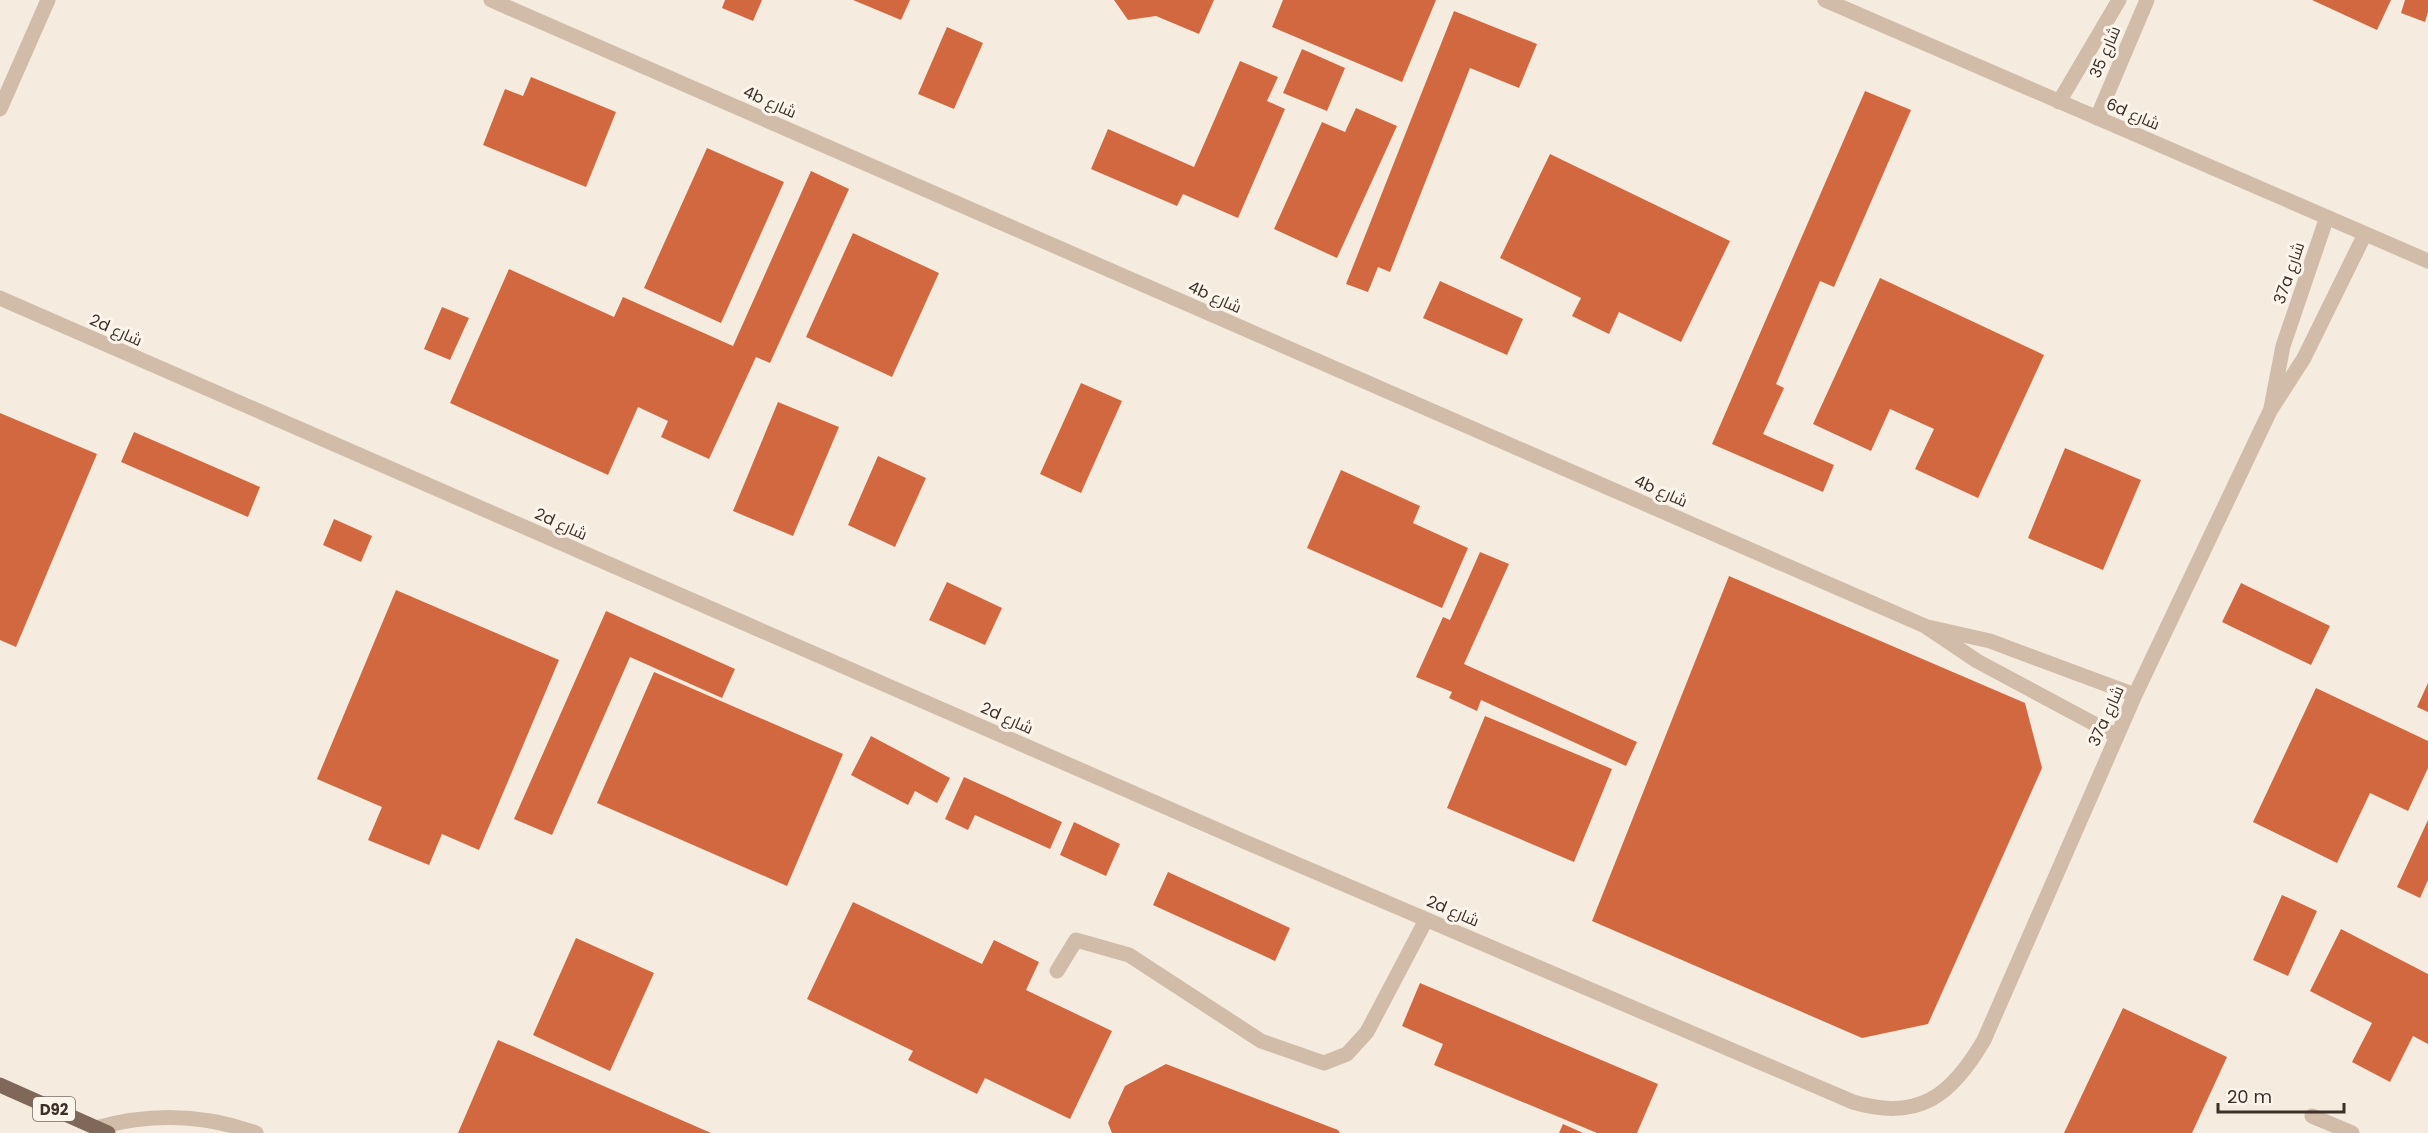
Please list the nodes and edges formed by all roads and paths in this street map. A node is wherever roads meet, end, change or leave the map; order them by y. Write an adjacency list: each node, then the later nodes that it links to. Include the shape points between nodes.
1 (48, 0): 7 (street)
2 (491, 0): 14 (street, 4b شارع)
3 (1825, 0): 6 (street, 6d شارع)
4 (2119, 0): 6 (street, شارع 35)
5 (2147, 0): 8 (street, شارع 35)
6 (2059, 102): 8 (street, 6d شارع)
7 (0, 109)
8 (2097, 118): 9 (street, 6d شارع)
9 (2327, 217): 10 (street, 6d شارع); 13 (street, 37a شارع, via 2283,346)
10 (2365, 234): 11 (street, 6d شارع); 13 (street, 37a شارع, via 2299,368)
11 (2428, 261)
12 (0, 298): 17 (street, 2d شارع)
13 (2270, 411): 15 (street, 37a شارع)
14 (1925, 626): 15 (street, 4b شارع, via 1990,641); 16 (street, 4b شارع, via 1977,661)
15 (2135, 695): 16 (street, 37a شارع)
16 (2117, 736): 19 (street, 37a شارع)
17 (1426, 920): 18 (street, via 1367,1032 1347,1054 1324,1063 1261,1041 1129,955 1077,940); 19 (street, 2d شارع, via 1879,1110 1906,1108 1952,1086)
18 (1057, 971)
19 (1984, 1040)
20 (0, 1085): 22 (main road, D92)
21 (2312, 1116): 24 (street)
22 (102, 1130): 23 (street, via 125,1120 158,1117 212,1121)
23 (256, 1133)
24 (2352, 1133)

